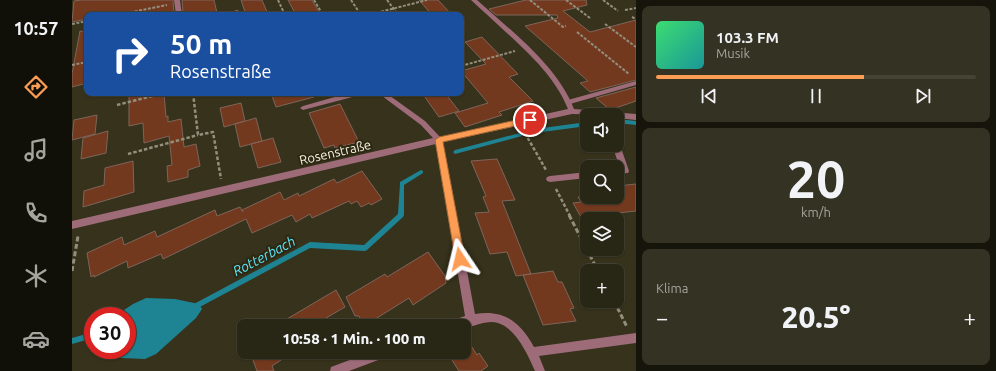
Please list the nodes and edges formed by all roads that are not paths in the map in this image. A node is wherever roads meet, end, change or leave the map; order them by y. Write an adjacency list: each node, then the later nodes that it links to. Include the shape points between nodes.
1 (474, 0): 7 (street, via 526,48)
2 (177, 2): 3 (street)
3 (179, 12)
4 (636, 83): 7 (street)
5 (347, 96): 8 (street)
6 (385, 96): 13 (street, via 423,123)
7 (570, 102): 9 (street)
8 (303, 108)
9 (572, 111): 10 (street, Rosenstraße); 13 (street, Rosenstraße)
10 (580, 112)
11 (624, 115): 12 (street, Rosenstraße)
12 (636, 116)
13 (439, 140): 16 (street, Rosenstraße); 17 (street)
14 (580, 176): 15 (street)
15 (550, 179)
16 (76, 225)
17 (471, 319): 19 (street, via 498,318 517,330)
18 (635, 338): 19 (street)
19 (533, 352): 22 (street)
20 (367, 359): 21 (street)
21 (335, 371)
22 (540, 371)

